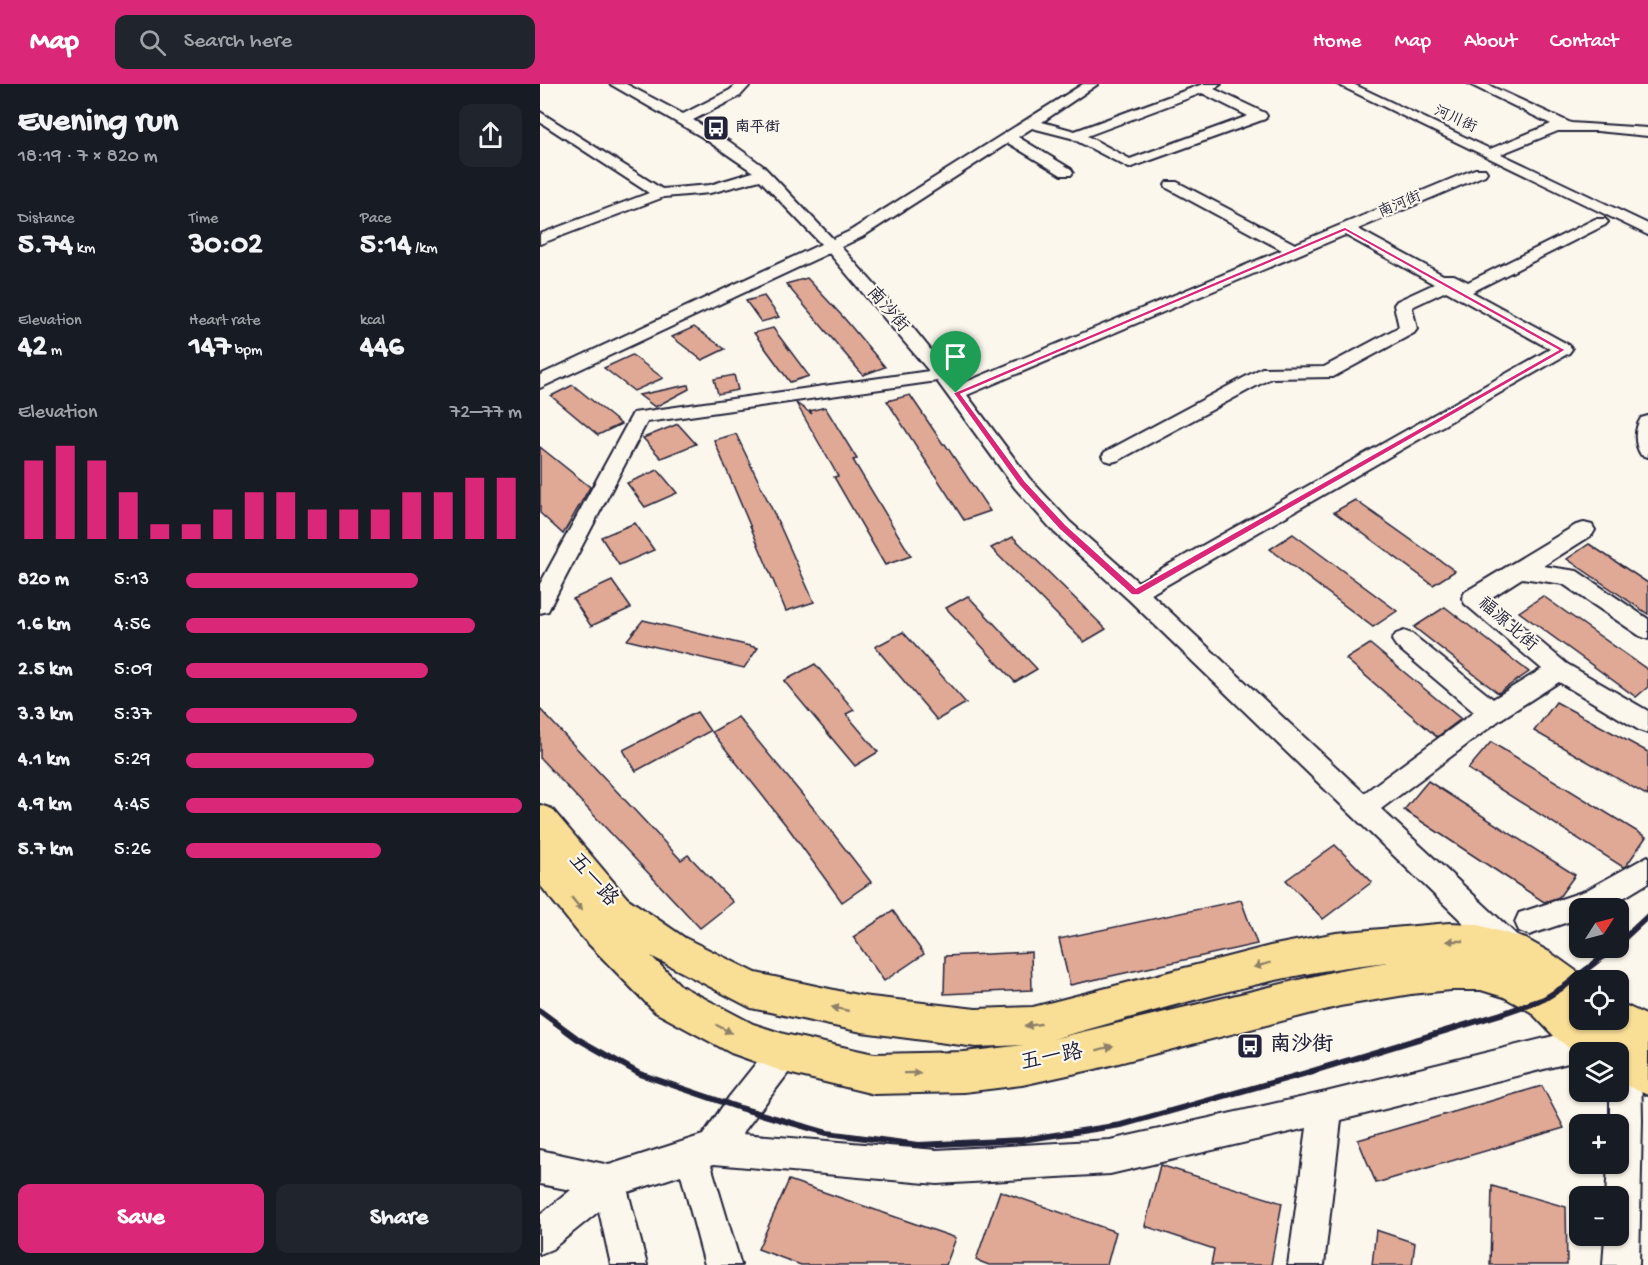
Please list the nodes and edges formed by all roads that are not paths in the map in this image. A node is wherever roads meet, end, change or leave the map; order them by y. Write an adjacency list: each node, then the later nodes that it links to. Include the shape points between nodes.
1 (616, 84): 7 (street, 南沙街)
2 (745, 84): 7 (street)
3 (1092, 84): 9 (street)
4 (1343, 84): 16 (street, 河川街)
5 (1474, 84): 10 (street)
6 (1210, 86): 13 (street); 13 (street, via 1260,116 1129,164)
7 (682, 120): 19 (street, 南沙街, via 746,159)
8 (544, 123): 21 (street)
9 (1030, 123): 13 (street); 14 (street)
10 (1567, 126): 11 (street); 16 (street)
11 (1621, 130): 12 (street); 15 (street)
12 (1648, 132)
13 (1076, 135)
14 (1008, 137): 17 (street); 26 (street)
15 (1648, 145)
16 (1490, 154): 24 (street, 河川街)
17 (1066, 172)
18 (1480, 172): 23 (street, 南河街)
19 (763, 174): 21 (street, via 708,190); 26 (street, 南沙街)
20 (1172, 185): 27 (street)
21 (660, 194): 25 (street)
22 (1600, 222): 28 (street, via 1470,287 1411,259)
23 (1345, 228): 27 (street, 南河街); 28 (street)
24 (1648, 230)
25 (540, 239)
26 (832, 247): 30 (street, 南沙街); 31 (street)
27 (1294, 250): 32 (street, 南河街)
28 (1396, 256): 29 (street)
29 (1447, 284): 35 (street, via 1403,305 1408,330 1327,373 1268,372); 38 (street, via 1563,350)
30 (941, 375): 32 (street, 南沙街); 39 (street, via 640,417)
31 (540, 382)
32 (956, 393): 38 (street, 南沙街, via 1022,483 1062,527)
33 (1648, 422): 34 (street)
34 (1648, 451)
35 (1112, 456)
36 (1584, 530): 37 (street, 福源北街)
37 (1520, 570): 40 (street, via 1569,577); 42 (street, 福源北街, via 1473,598)
38 (1136, 593): 45 (street, 南沙街)
39 (540, 605)
40 (1648, 630)
41 (1404, 640): 43 (street)
42 (1559, 670): 43 (street); 44 (street, 福源北街)
43 (1492, 712): 45 (street)
44 (1648, 723)
45 (1364, 808): 49 (street, 南沙街)
46 (540, 819): 49 (main road, 五一路, one-way to 46, via 1336,950 1270,963 1033,1026 976,1028 915,1022 751,990 672,950 614,909)
47 (540, 859): 52 (main road, 五一路, one-way to 52, via 594,924 668,999 745,1040)
48 (1648, 868): 49 (street)
49 (1521, 936): 50 (main road, 五一路)
50 (1562, 997): 51 (main road, 五一路); 52 (main road, 五一路, one-way to 50, via 874,1074 964,1072 1095,1050 1340,988 1451,973 1481,973)
51 (1613, 1042)
52 (784, 1053): 56 (street)
53 (1569, 1060): 55 (street)
54 (1625, 1102): 63 (street)
55 (1326, 1108): 56 (street, via 1110,1157 937,1167); 62 (street)
56 (703, 1152): 58 (street); 61 (street)
57 (540, 1167): 58 (street)
58 (609, 1182): 59 (street); 60 (street)
59 (540, 1237)
60 (629, 1265)
61 (723, 1265)
62 (1306, 1265)
63 (1621, 1265)

